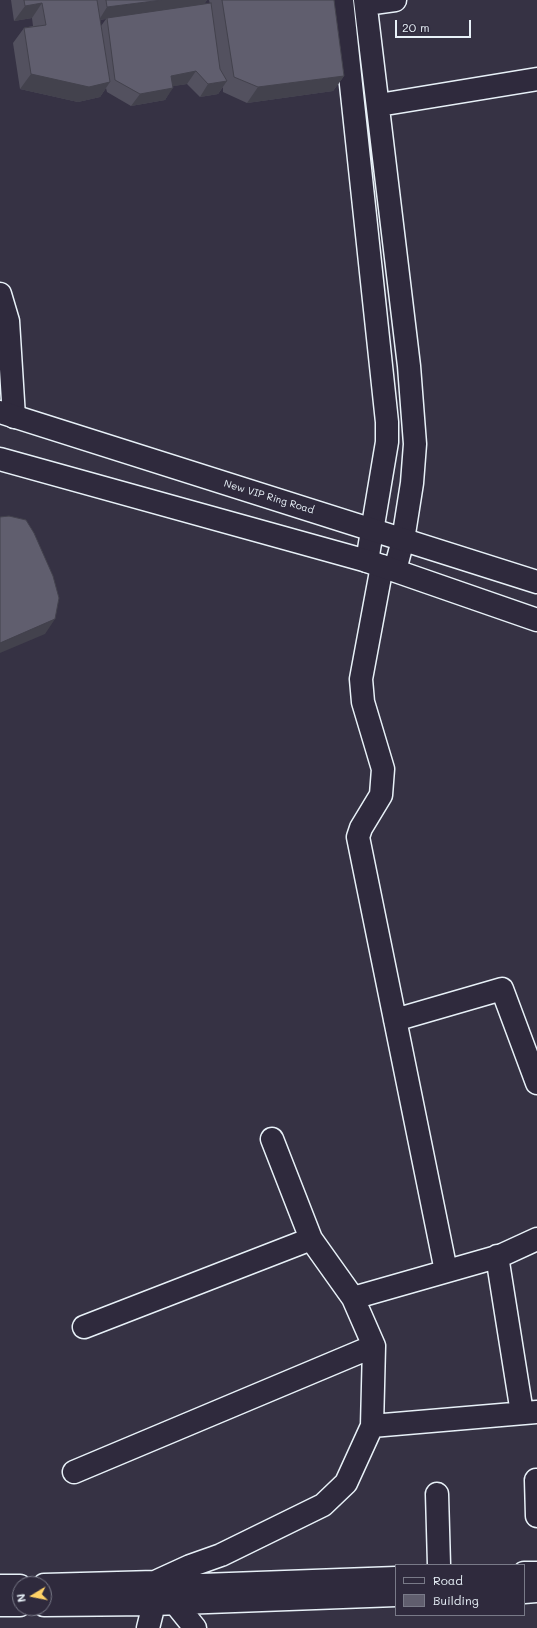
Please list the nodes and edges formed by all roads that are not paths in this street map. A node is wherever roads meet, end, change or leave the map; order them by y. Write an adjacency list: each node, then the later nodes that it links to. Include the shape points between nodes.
1 (342, 0): 9 (street, via 387,422 387,442)
2 (395, 0): 3 (street)
3 (366, 2): 5 (street)
4 (537, 79): 5 (street)
5 (379, 105): 10 (street, via 411,385 415,444)
6 (0, 294): 7 (street, via 8,321)
7 (7, 414): 9 (street, New VIP Ring Road)
8 (0, 460): 11 (street)
9 (373, 529): 10 (street, New VIP Ring Road); 11 (street)
10 (403, 540): 11 (street); 12 (street, New VIP Ring Road)
11 (381, 566): 13 (street); 14 (street, via 362,679 364,702 383,769 381,795 358,837)
12 (537, 582)
13 (537, 620)
14 (395, 1020): 15 (street, via 502,989); 20 (street)
15 (537, 1083)
16 (272, 1139): 17 (street)
17 (311, 1239): 21 (street); 22 (street)
18 (537, 1239): 19 (street)
19 (497, 1256): 20 (street); 24 (street)
20 (446, 1271): 21 (street)
21 (353, 1298): 23 (street)
22 (84, 1327)
23 (374, 1346): 25 (street); 26 (street)
24 (529, 1413): 25 (street)
25 (372, 1426): 34 (street, via 346,1483 323,1505 221,1555 190,1566)
26 (74, 1472)
27 (536, 1480): 29 (street)
28 (437, 1494): 30 (street)
29 (537, 1516)
30 (439, 1564)
31 (525, 1573): 32 (street)
32 (537, 1573)
33 (395, 1578): 34 (street, via 202,1585)
34 (159, 1583): 35 (street); 41 (street); 42 (street)
35 (52, 1585)
36 (0, 1586): 37 (street)
37 (12, 1586)
38 (537, 1591): 39 (street)
39 (525, 1592)
40 (395, 1596): 41 (street)
41 (164, 1603): 42 (street); 46 (street); 47 (street)
42 (116, 1604): 45 (street)
43 (0, 1605): 44 (street)
44 (12, 1605)
45 (52, 1605)
46 (148, 1628)
47 (195, 1628)

